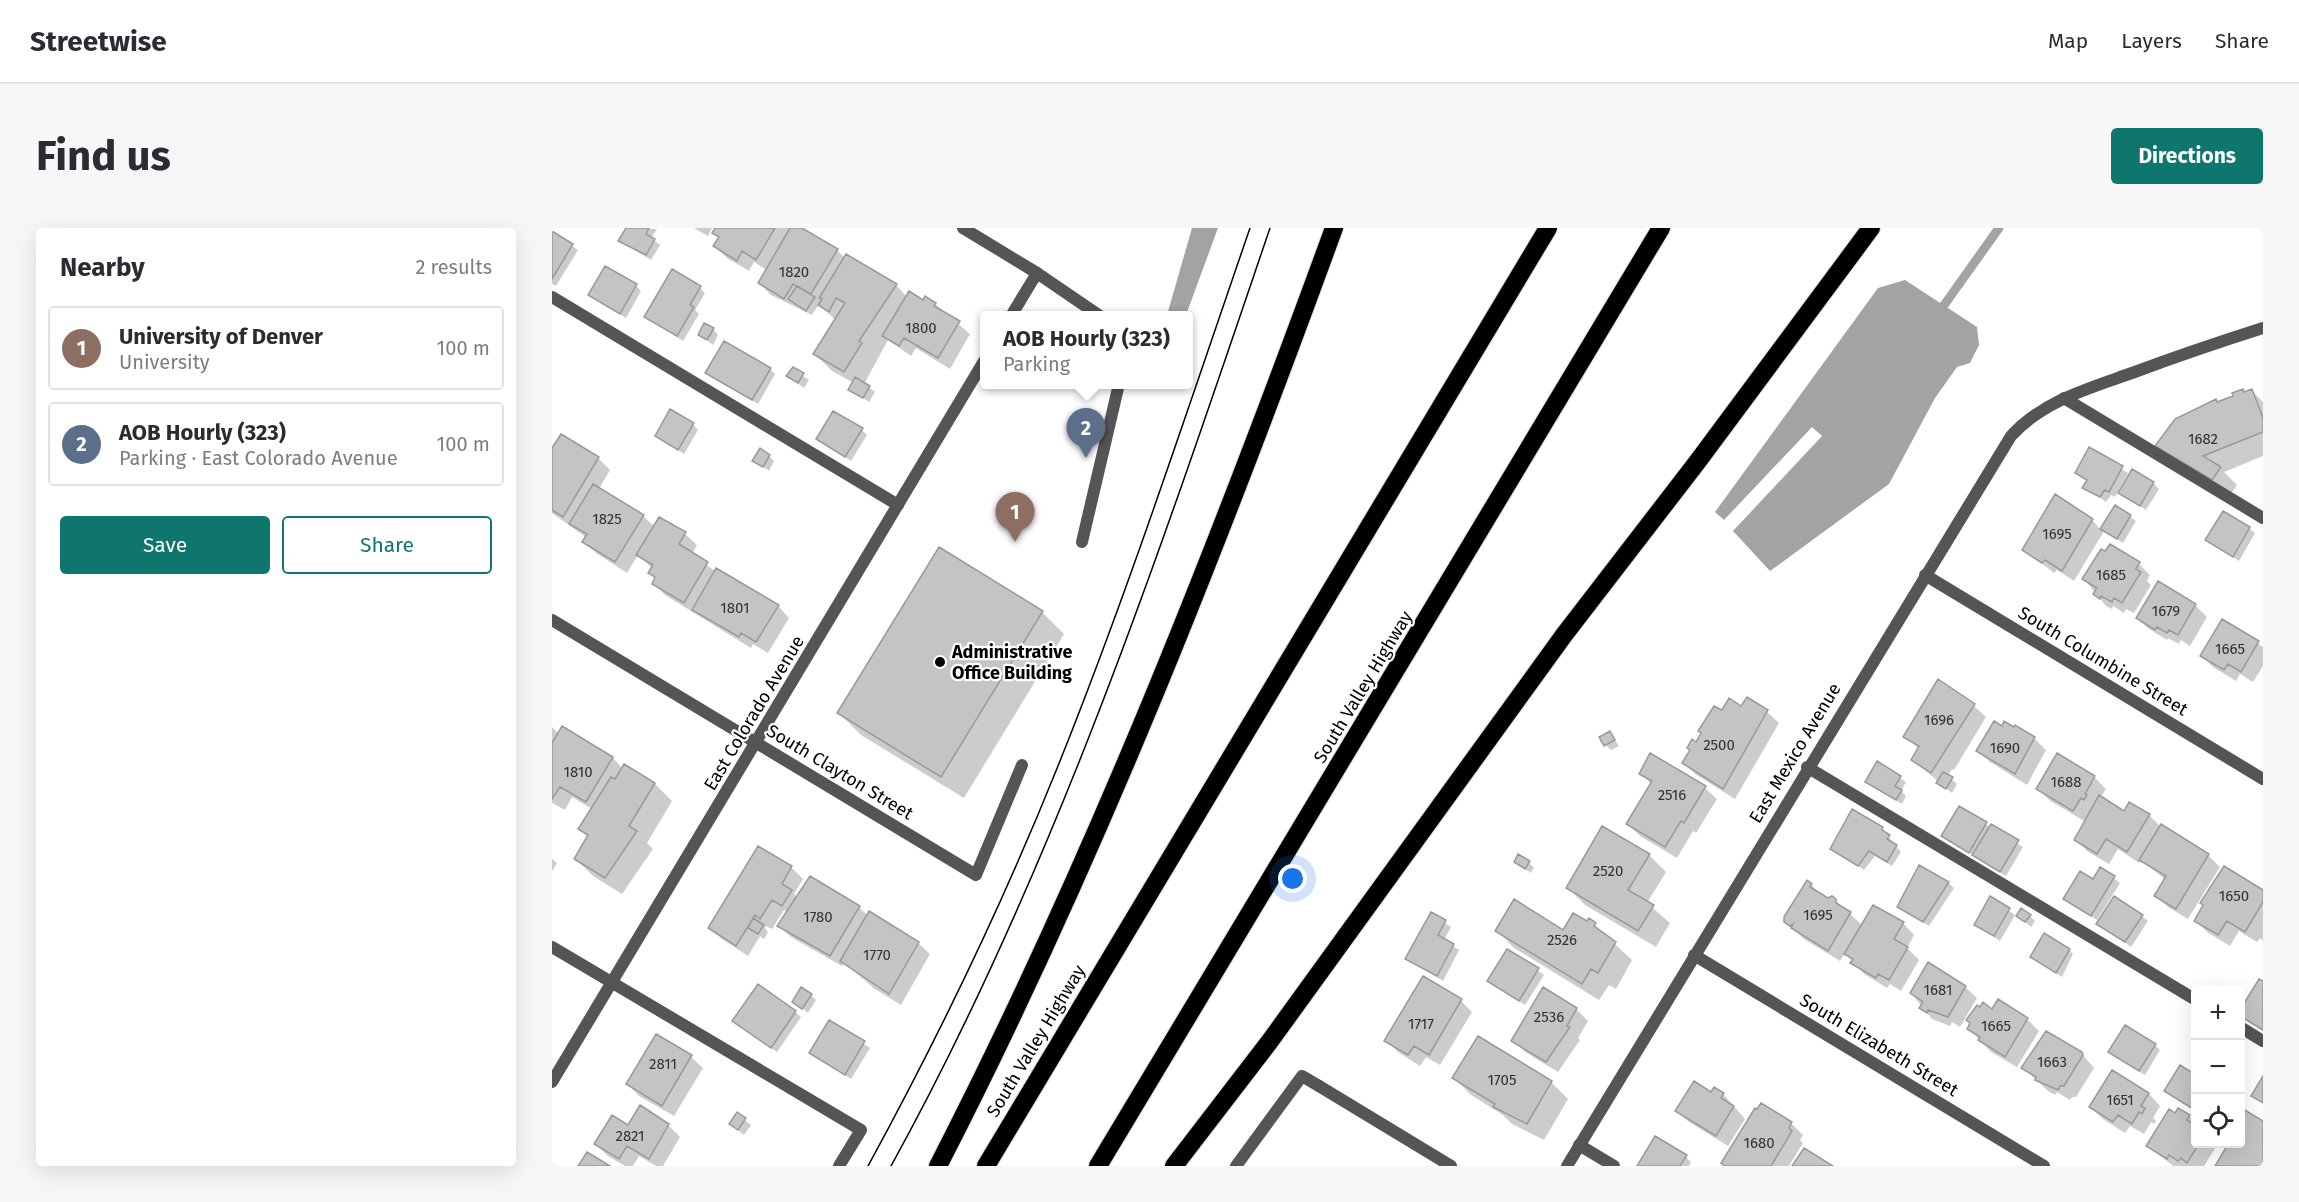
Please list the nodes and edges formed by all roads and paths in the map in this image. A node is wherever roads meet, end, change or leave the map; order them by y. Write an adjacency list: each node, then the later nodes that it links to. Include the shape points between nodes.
1 (963, 228): 6 (street)
2 (1334, 228): 32 (highway, via 1180,630 1108,802)
3 (1548, 228): 33 (highway, South Valley Highway)
4 (1661, 228): 34 (highway, South Valley Highway)
5 (1871, 228): 35 (highway, via 1564,635 1270,1041)
6 (1037, 273): 8 (street); 9 (street)
7 (552, 297): 14 (street)
8 (1013, 311)
9 (1094, 311)
10 (2263, 328): 13 (street, East Mexico Avenue)
11 (980, 368): 14 (street, East Colorado Avenue)
12 (1118, 389): 16 (street)
13 (2064, 398): 15 (street); 17 (street, East Mexico Avenue, via 2032,415 2011,436)
14 (898, 505): 19 (street, East Colorado Avenue)
15 (2263, 518)
16 (1082, 542)
17 (1925, 574): 21 (street, East Mexico Avenue); 22 (street, South Columbine Street)
18 (552, 620): 19 (street, South Clayton Street)
19 (757, 744): 20 (street, South Clayton Street, via 976,875); 25 (street, East Colorado Avenue)
20 (1022, 765)
21 (1807, 767): 24 (street, East Mexico Avenue); 26 (street)
22 (2263, 779)
23 (552, 947): 25 (street)
24 (1694, 955): 30 (street, East Mexico Avenue); 40 (street, South Elizabeth Street)
25 (612, 983): 29 (street, East Colorado Avenue); 31 (street, via 861,1130)
26 (2191, 997)
27 (2245, 1030): 28 (street)
28 (2263, 1041)
29 (552, 1082)
30 (1579, 1145): 38 (street, East Mexico Avenue); 39 (street)
31 (839, 1166)
32 (938, 1166)
33 (986, 1166)
34 (1098, 1166)
35 (1174, 1166)
36 (1236, 1166): 37 (street, via 1302,1076)
37 (1451, 1166)
38 (1567, 1166)
39 (1614, 1166)
40 (2044, 1166)

